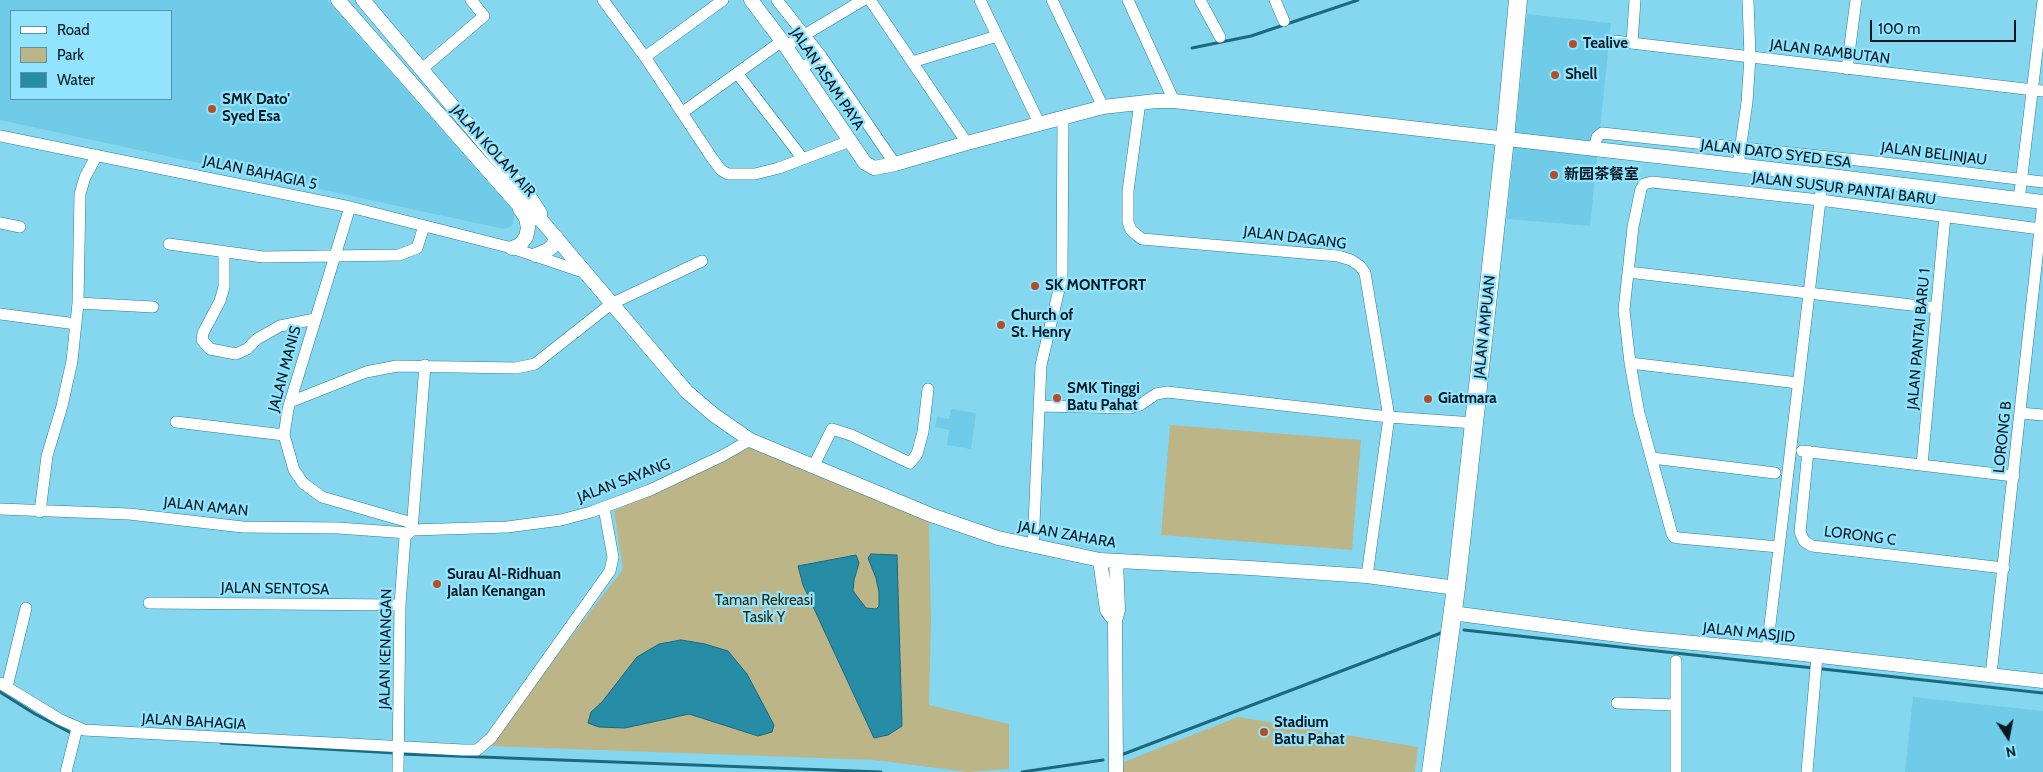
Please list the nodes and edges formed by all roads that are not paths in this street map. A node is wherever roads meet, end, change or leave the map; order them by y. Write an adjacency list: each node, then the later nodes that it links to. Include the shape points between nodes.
1 (338, 0): 57 (street, JALAN KOLAM AIR)
2 (363, 0): 32 (street, JALAN KOLAM AIR)
3 (470, 0): 32 (street, via 484,16)
4 (723, 0): 29 (street)
5 (751, 0): 25 (street, JALAN ASAM PAYA)
6 (776, 0): 21 (street)
7 (863, 0): 21 (street)
8 (870, 0): 30 (street)
9 (980, 0): 22 (street)
10 (1052, 0): 38 (street)
11 (1129, 0): 36 (street)
12 (1200, 0): 23 (street)
13 (1275, 0): 20 (street)
14 (1518, 0): 43 (main road, JALAN AMPUAN)
15 (1635, 0): 26 (street)
16 (1748, 0): 28 (street)
17 (1856, 0): 33 (street)
18 (2043, 1): 35 (street)
19 (608, 2): 29 (street)
20 (1284, 21)
21 (805, 35): 25 (street); 27 (street)
22 (997, 36): 30 (street); 41 (street)
23 (1220, 38)
24 (1614, 41): 26 (street, JALAN RAMBUTAN)
25 (784, 43): 31 (street, JALAN ASAM PAYA); 34 (street)
26 (1632, 43): 28 (street, JALAN RAMBUTAN)
27 (822, 56): 31 (street); 50 (street)
28 (1750, 56): 33 (street, JALAN RAMBUTAN); 46 (street)
29 (645, 57): 39 (street)
30 (912, 62): 45 (street)
31 (801, 68): 44 (street, JALAN ASAM PAYA)
32 (422, 69): 61 (street, JALAN KOLAM AIR, via 532,199)
33 (1847, 69): 35 (street, JALAN RAMBUTAN)
34 (737, 74): 39 (street); 49 (street)
35 (2038, 91): 53 (street)
36 (1174, 101): 37 (street); 43 (street)
37 (1140, 102): 38 (street); 93 (street, JALAN DAGANG, via 1128,191 1131,230 1142,239 1338,256 1360,266 1367,280)
38 (1103, 107): 40 (street)
39 (683, 112): 49 (street, via 712,158 728,174 779,168)
40 (1063, 119): 41 (street); 90 (street, via 1062,277 1041,365)
41 (1040, 125): 45 (street)
42 (0, 136): 48 (street, JALAN BAHAGIA 5)
43 (1506, 139): 47 (street, JALAN DATO SYED ESA); 95 (main road, JALAN AMPUAN)
44 (850, 140): 49 (street); 50 (street, JALAN ASAM PAYA, via 869,167)
45 (967, 143): 50 (street)
46 (1741, 147): 47 (street, JALAN BELINJAU, via 1602,133 1597,137); 51 (street); 53 (street, JALAN BELINJAU)
47 (1594, 149): 51 (street, JALAN DATO SYED ESA)
48 (97, 155): 59 (street, JALAN BAHAGIA 5); 76 (street, via 80,194)
49 (803, 159)
50 (895, 164)
51 (1738, 165): 52 (street, JALAN DATO SYED ESA)
52 (1822, 175): 55 (street); 56 (street, JALAN DATO SYED ESA)
53 (2022, 179): 54 (street, JALAN BELINJAU); 56 (street)
54 (2043, 182)
55 (1820, 200): 60 (street, JALAN SUSUR PANTAI BARU); 73 (street, JALAN SUSUR PANTAI BARU, via 1652,182 1644,184 1633,227); 75 (street)
56 (2019, 200): 58 (street, JALAN DATO SYED ESA)
57 (516, 202): 61 (street, JALAN KOLAM AIR, via 528,214); 68 (street, via 528,228 526,238)
58 (2043, 202): 65 (street, LORONG B)
59 (350, 207): 63 (street, JALAN BAHAGIA 5); 71 (street, JALAN MANIS)
60 (1945, 216): 65 (street, JALAN SUSUR PANTAI BARU); 79 (street, JALAN PANTAI BARU 1)
61 (540, 219): 66 (street, JALAN ZAHARA)
62 (0, 223): 64 (street)
63 (424, 226): 68 (street, JALAN BAHAGIA 5); 71 (street, via 417,248 410,252)
64 (20, 227)
65 (2040, 229): 81 (street, LORONG B)
66 (556, 237): 70 (street, via 553,246); 74 (street, JALAN ZAHARA)
67 (169, 244): 69 (street)
68 (512, 248): 70 (street, JALAN BAHAGIA 5)
69 (224, 252): 71 (street, via 264,257); 83 (street, via 224,287 203,333 202,340 210,349 236,354 280,326)
70 (536, 255): 74 (street, JALAN BAHAGIA 5)
71 (333, 257): 83 (street, JALAN MANIS)
72 (702, 261): 77 (street)
73 (1628, 272): 75 (street); 85 (street, via 1624,310)
74 (586, 273): 77 (street, JALAN ZAHARA)
75 (1809, 294): 79 (street); 87 (street)
76 (78, 304): 78 (street); 84 (street)
77 (610, 304): 86 (street, via 535,364 516,368); 97 (street, JALAN ZAHARA, via 687,392)
78 (153, 307)
79 (1936, 308): 102 (street, JALAN PANTAI BARU 1)
80 (0, 314): 84 (street)
81 (2031, 314): 82 (street); 91 (street, LORONG B)
82 (2043, 316)
83 (315, 319): 89 (street, JALAN MANIS)
84 (76, 324): 107 (street, via 72,361 47,456)
85 (1630, 363): 87 (street); 100 (street, via 1639,413)
86 (424, 365): 89 (street, via 366,372); 108 (street, JALAN KENANGAN)
87 (1798, 383): 98 (street)
88 (928, 390): 101 (street, via 923,432 917,454 910,463 846,432 832,429)
89 (290, 402): 96 (street, JALAN MANIS)
90 (1040, 406): 93 (street, via 1130,408 1156,394 1167,392); 109 (street)
91 (2020, 413): 92 (street); 104 (street, LORONG B)
92 (2043, 415)
93 (1389, 417): 95 (street); 114 (street, JALAN DAGANG)
94 (176, 422): 96 (street)
95 (1474, 423): 115 (main road, JALAN AMPUAN)
96 (284, 435): 108 (street, JALAN MANIS, via 294,470 303,483 322,497)
97 (750, 440): 101 (street, JALAN ZAHARA); 105 (street, JALAN SAYANG, via 650,490)
98 (1791, 449): 99 (street); 110 (street)
99 (1808, 451): 102 (street); 113 (street, LORONG C, via 1800,532 1804,541 1812,546)
100 (1652, 458): 103 (street); 110 (street, via 1674,537)
101 (814, 465): 109 (street, JALAN ZAHARA, via 931,515)
102 (1922, 465): 104 (street)
103 (1776, 473)
104 (2014, 476): 113 (street, LORONG B)
105 (604, 508): 108 (street, JALAN SAYANG, via 561,520 507,527); 130 (street, JALAN BAHAGIA, via 613,556 610,571 488,742 477,750)
106 (0, 509): 107 (street, JALAN AMAN)
107 (40, 512): 108 (street, JALAN AMAN, via 129,514 243,527)
108 (410, 528): 117 (street, JALAN KENANGAN, via 405,537)
109 (1033, 547): 111 (street, JALAN ZAHARA)
110 (1779, 547): 121 (street)
111 (1100, 560): 112 (street, JALAN ZAHARA); 120 (street, via 1107,610)
112 (1116, 560): 114 (street, JALAN ZAHARA); 120 (street, via 1118,610)
113 (2004, 568): 124 (street, LORONG B)
114 (1367, 576): 115 (street, JALAN ZAHARA)
115 (1456, 588): 119 (main road, JALAN AMPUAN)
116 (149, 602): 117 (street, JALAN SENTOSA)
117 (400, 605): 130 (street, JALAN KENANGAN)
118 (26, 608): 126 (street)
119 (1452, 613): 121 (street, JALAN MASJID, via 1641,638); 133 (main road, JALAN AMPUAN)
120 (1115, 621): 132 (street)
121 (1767, 650): 123 (street, JALAN MASJID)
122 (1676, 661): 128 (street)
123 (1816, 666): 124 (street, JALAN MASJID); 135 (street)
124 (1991, 675): 125 (street, JALAN MASJID)
125 (2043, 680)
126 (3, 685): 129 (street, JALAN BAHAGIA)
127 (1618, 703): 128 (street)
128 (1676, 705): 134 (street)
129 (76, 735): 130 (street, JALAN BAHAGIA, via 134,734); 131 (street)
130 (398, 758)
131 (66, 772)
132 (1116, 772)
133 (1431, 772)
134 (1676, 772)
135 (1807, 772)

